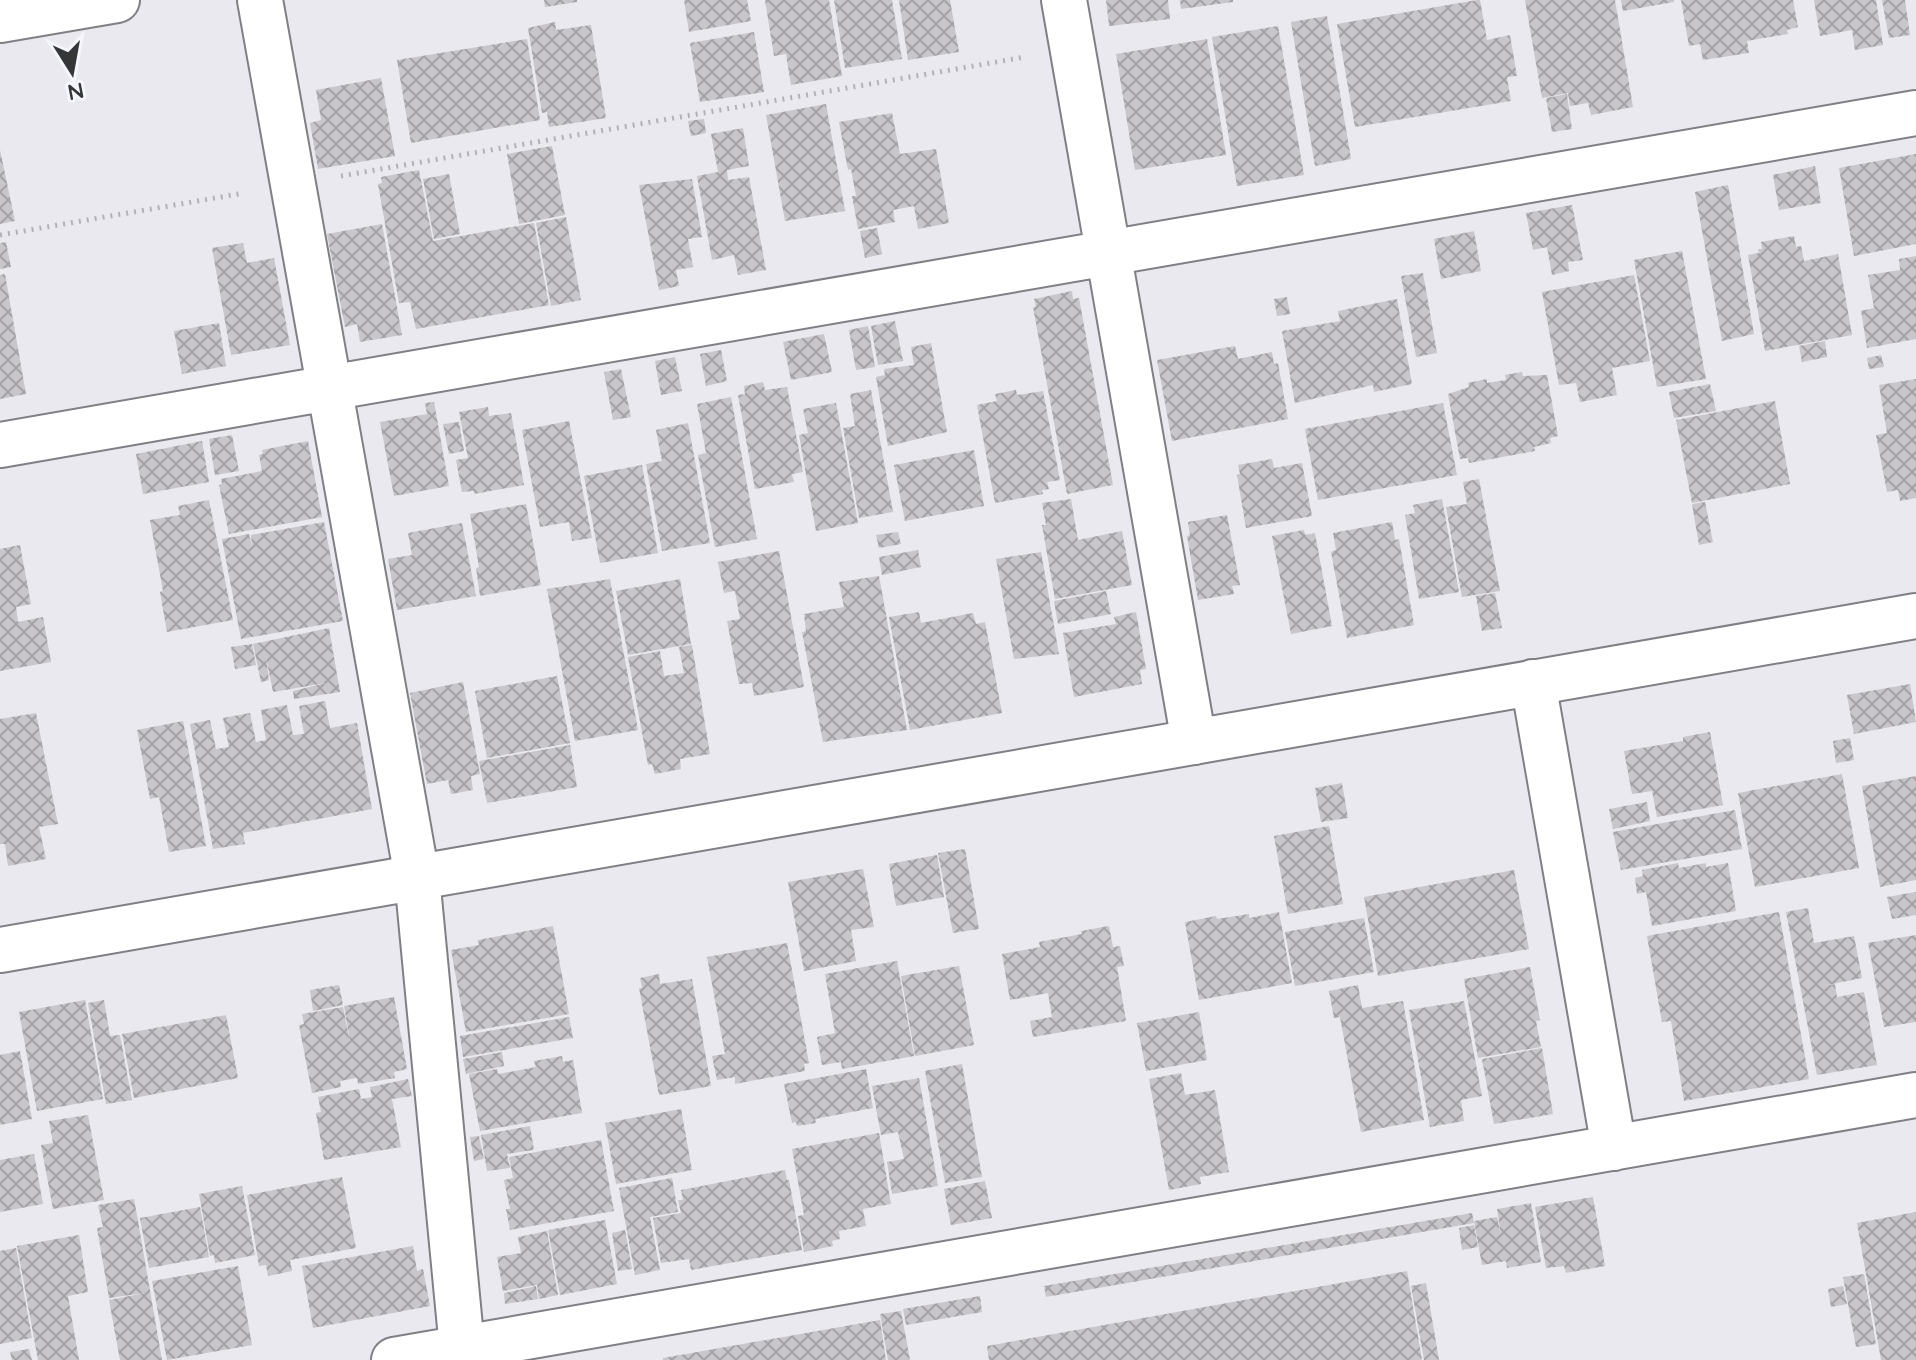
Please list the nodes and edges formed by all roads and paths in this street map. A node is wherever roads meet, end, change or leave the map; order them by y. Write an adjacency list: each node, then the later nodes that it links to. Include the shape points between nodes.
1 (117, 0): 4 (street)
2 (260, 0): 7 (street)
3 (1064, 0): 5 (street)
4 (0, 20)
5 (1073, 49): 7 (path); 9 (street)
6 (1916, 113): 9 (street)
7 (293, 184): 8 (path); 10 (street)
8 (0, 235)
9 (1109, 253): 10 (street); 14 (street)
10 (329, 388): 11 (street); 15 (street)
11 (0, 445)
12 (1916, 616): 13 (street)
13 (1533, 682): 14 (street); 18 (street)
14 (1194, 742): 15 (street)
15 (417, 877): 16 (street); 19 (street)
16 (0, 950)
17 (1916, 1095): 18 (street)
18 (1614, 1148): 19 (street)
19 (462, 1348): 20 (street)
20 (399, 1360)

